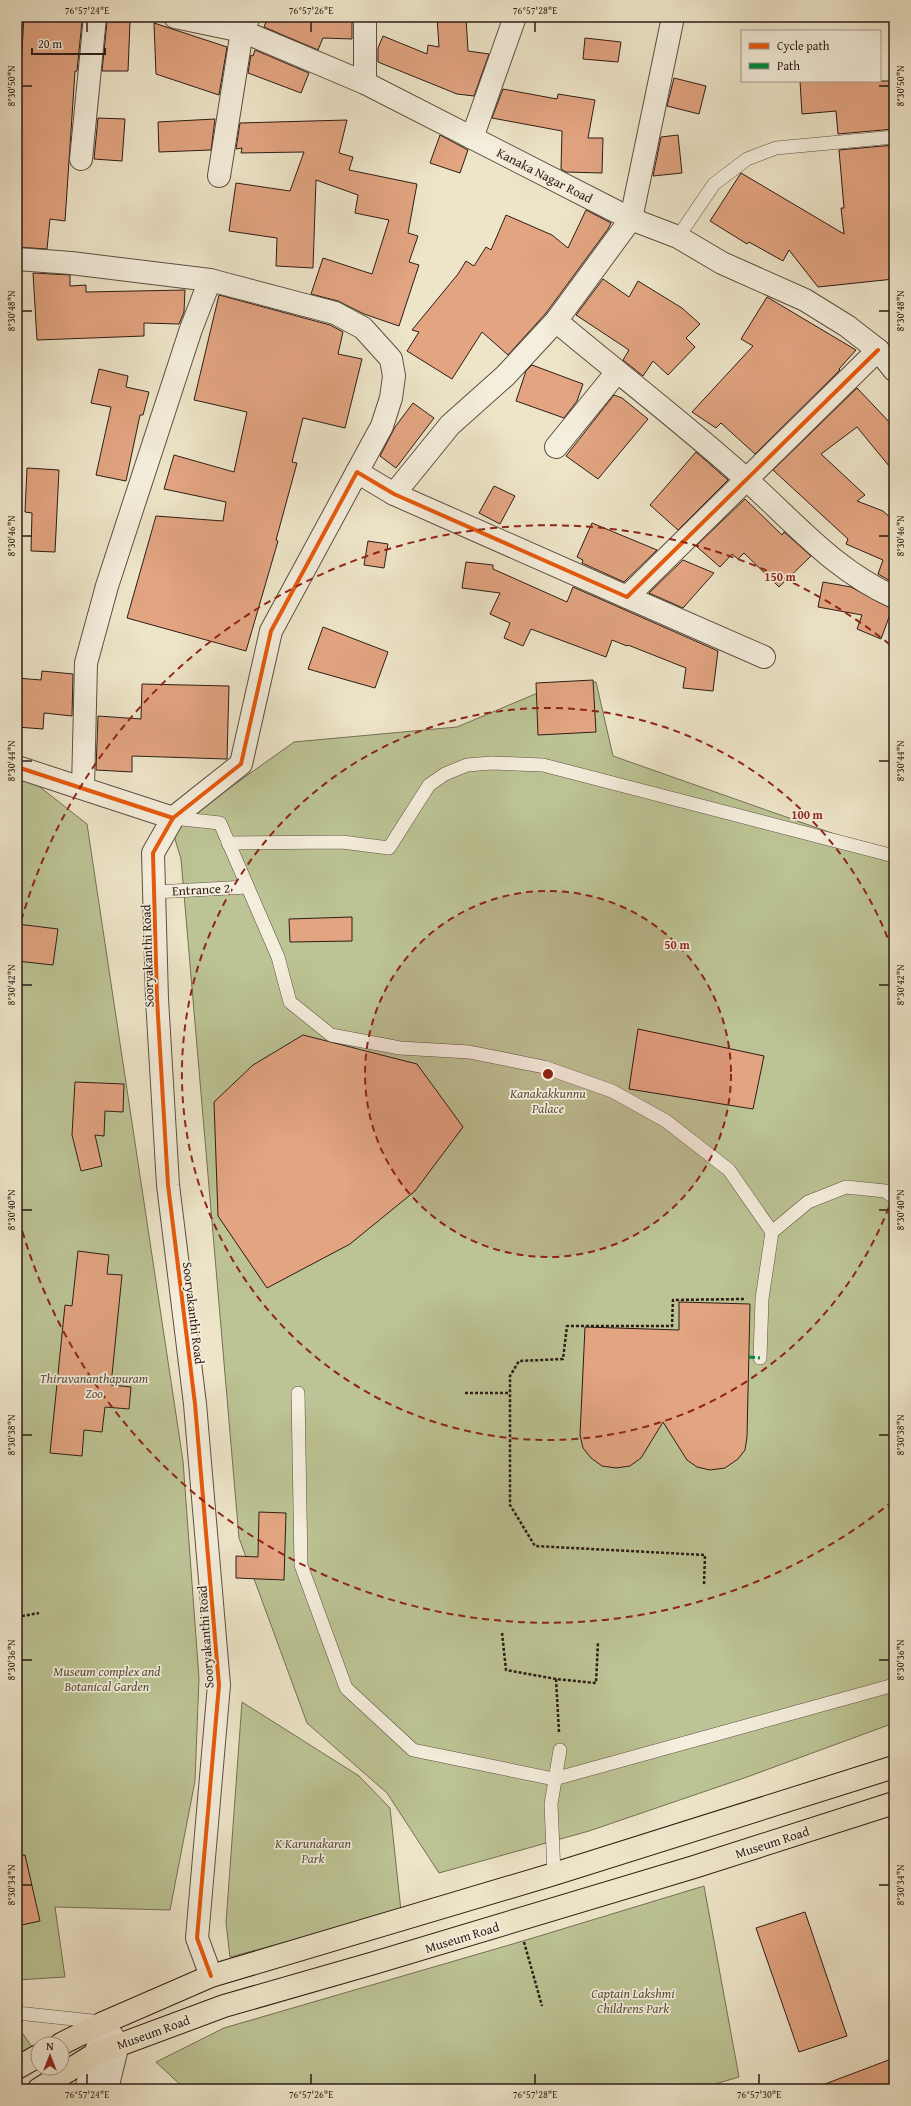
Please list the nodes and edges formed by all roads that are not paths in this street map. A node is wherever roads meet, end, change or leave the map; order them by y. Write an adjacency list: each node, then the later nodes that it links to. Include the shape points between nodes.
1 (94, 17): 10 (street)
2 (175, 17): 6 (street, Kanaka Nagar Road)
3 (366, 17): 7 (street)
4 (515, 17): 9 (street)
5 (673, 17): 12 (street)
6 (245, 24): 7 (street, Kanaka Nagar Road); 11 (street)
7 (365, 83): 9 (street, Kanaka Nagar Road)
8 (894, 137): 13 (lane, via 776,148 747,159 714,184)
9 (472, 138): 12 (street, Kanaka Nagar Road)
10 (81, 159)
11 (219, 176)
12 (631, 218): 13 (street, Kanaka Nagar Road); 16 (street)
13 (678, 237): 17 (street, Kanaka Nagar Road, via 722,263 805,300 847,326)
14 (17, 260): 15 (street, via 71,263)
15 (210, 280): 21 (street, via 335,313 363,328 391,359 394,376 391,398 382,426); 28 (street, via 191,329 107,586 86,663)
16 (556, 321): 19 (street); 23 (street, via 505,376 450,425)
17 (878, 350): 18 (street, Kanaka Nagar Road); 22 (street)
18 (894, 370)
19 (617, 372): 20 (street); 22 (street)
20 (556, 447)
21 (356, 472): 23 (street); 29 (street, via 271,632 241,764)
22 (747, 479): 24 (street); 25 (street, via 831,558 869,585)
23 (394, 494): 24 (street)
24 (627, 597): 26 (street)
25 (894, 597)
26 (764, 657)
27 (17, 767): 28 (street)
28 (83, 788): 29 (street)
29 (173, 818): 30 (lane, via 220,823); 33 (street, Sooryakanthi Road, via 153,853)
30 (228, 843): 31 (lane, via 342,842 389,848 430,784 445,774 467,766 492,763 543,766); 32 (lane)
31 (894, 856)
32 (247, 887): 33 (lane, Entrance 2); 35 (lane, via 278,957 290,1002 331,1035 400,1048 469,1052 544,1067 612,1091 666,1121 729,1170)
33 (155, 892): 44 (street, Sooryakanthi Road, via 157,999 168,1185 195,1404 220,1685 197,1938)
34 (894, 1197): 35 (lane, via 884,1191 846,1186 808,1202)
35 (772, 1232): 36 (lane, via 762,1300)
36 (760, 1358)
37 (298, 1393): 41 (lane, via 301,1565 346,1688 413,1750)
38 (894, 1685): 41 (lane)
39 (560, 1750): 41 (lane)
40 (894, 1767): 43 (main road, Museum Road)
41 (554, 1779): 43 (lane, via 551,1804)
42 (894, 1803): 48 (main road, Museum Road, via 694,1867 224,2006)
43 (554, 1874): 44 (main road, Museum Road)
44 (211, 1976): 46 (main road, Museum Road)
45 (17, 2013): 46 (lane)
46 (103, 2023): 47 (main road, Museum Road); 48 (street); 49 (street)
47 (70, 2040)
48 (118, 2044): 49 (main road, Museum Road); 54 (street)
49 (95, 2054): 52 (main road, Museum Road); 53 (street)
50 (30, 2061): 51 (main road)
51 (17, 2068)
52 (39, 2089)
53 (86, 2089)
54 (107, 2089)

